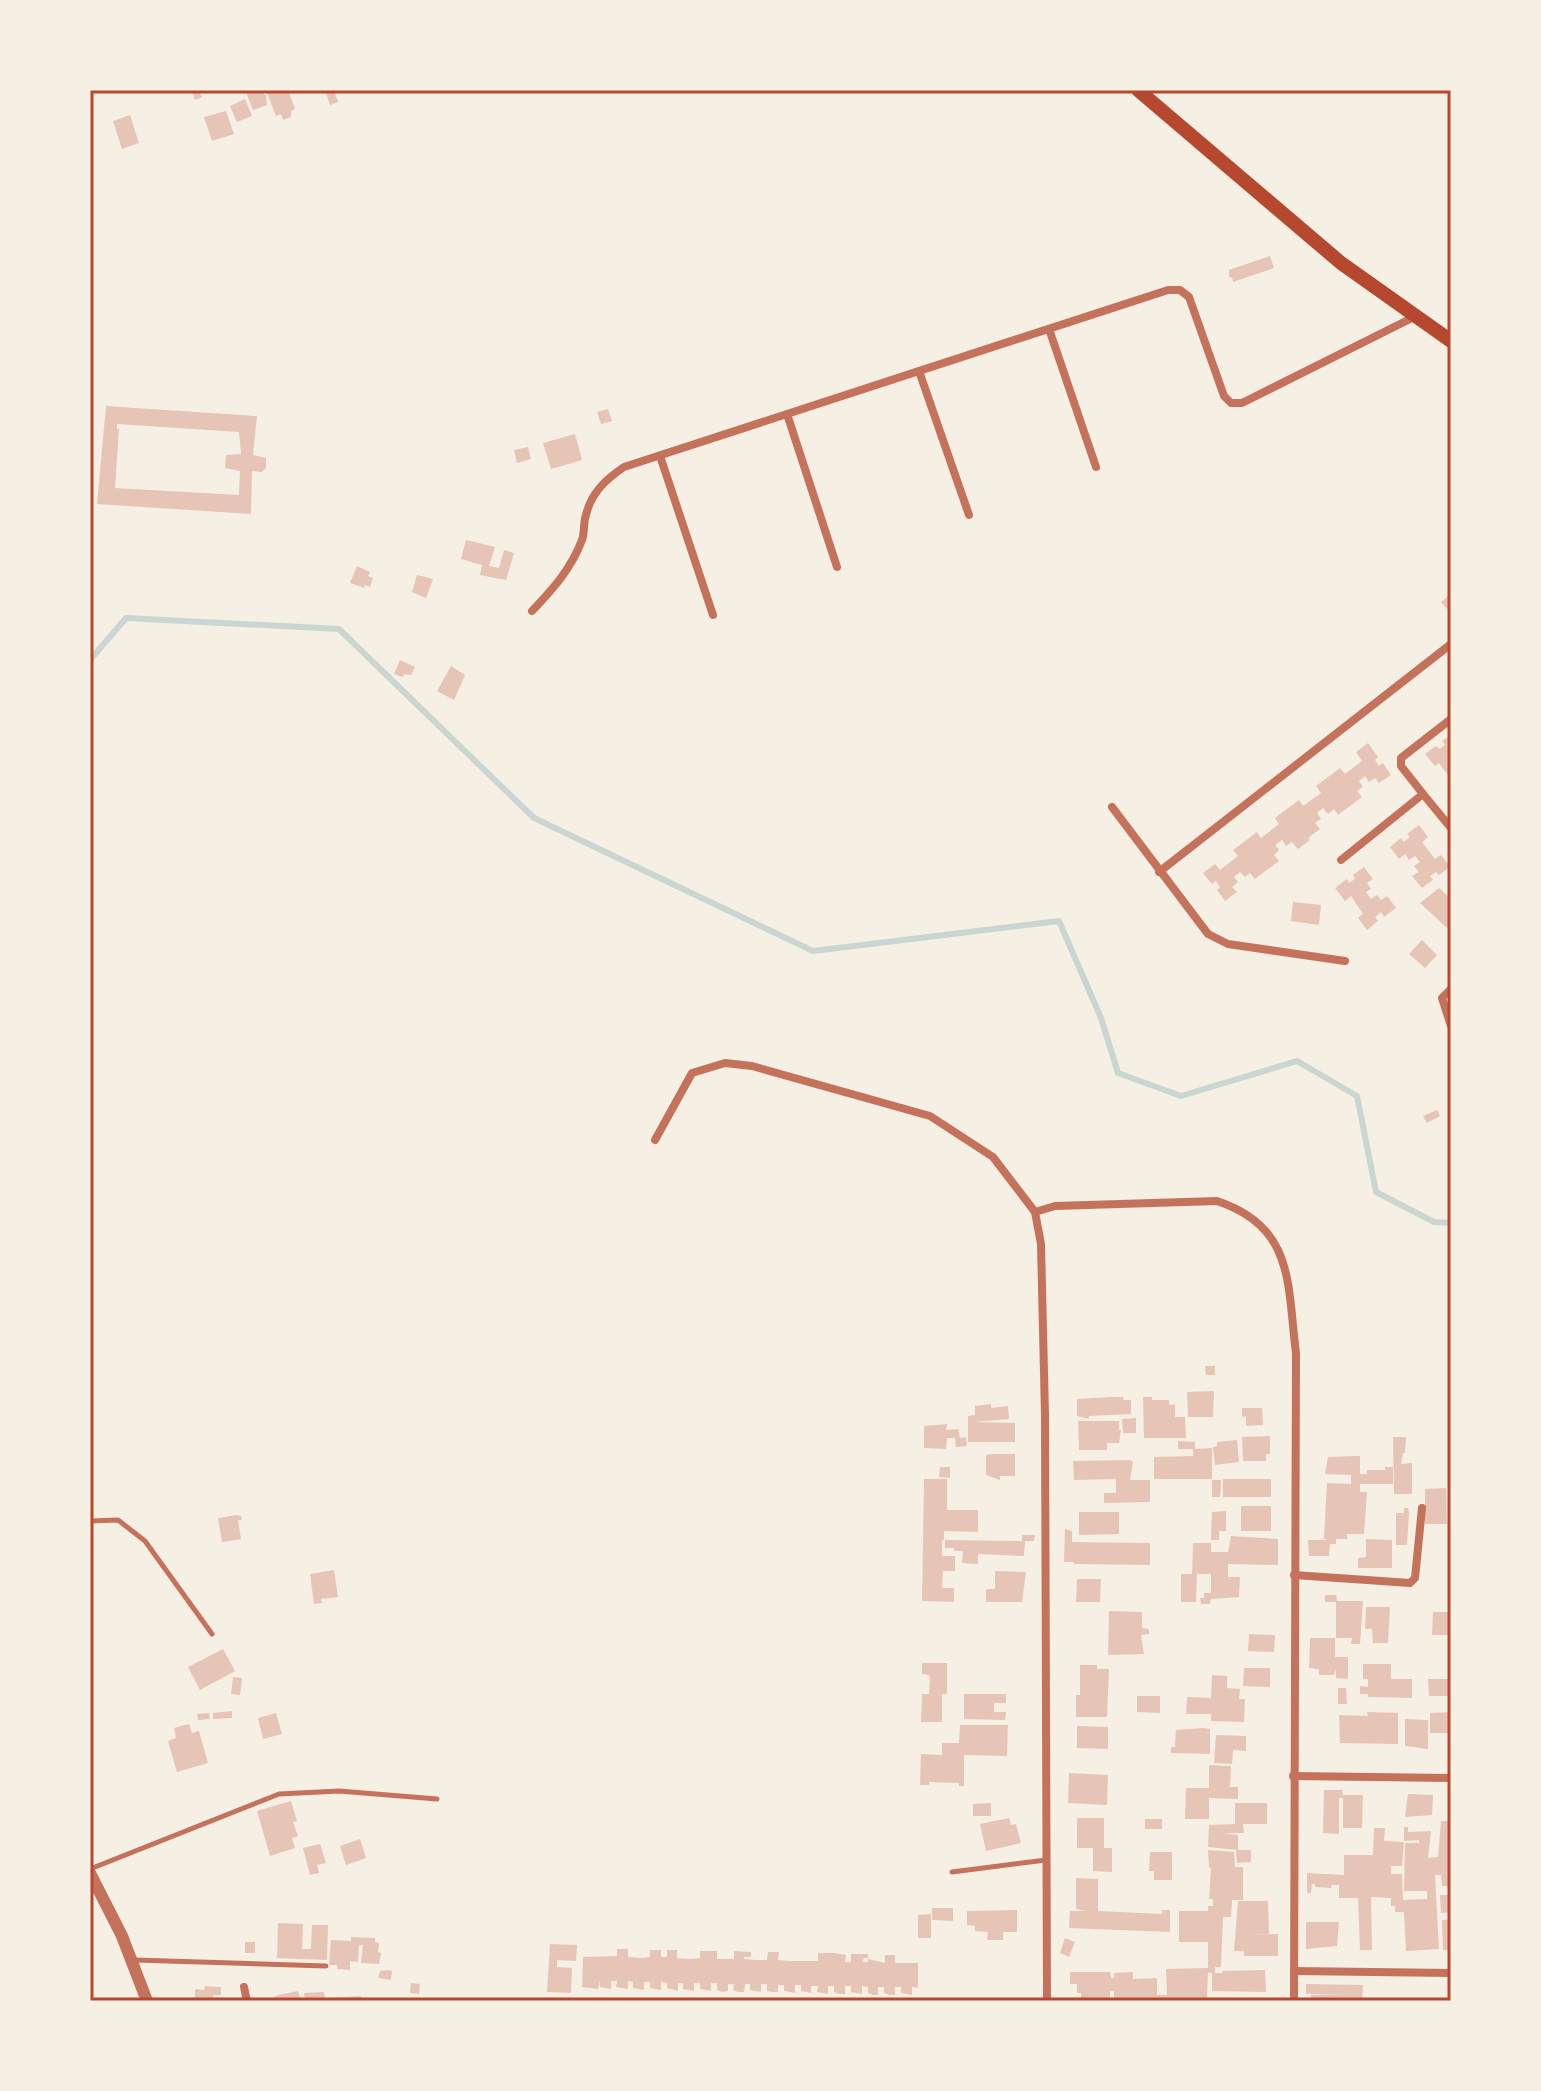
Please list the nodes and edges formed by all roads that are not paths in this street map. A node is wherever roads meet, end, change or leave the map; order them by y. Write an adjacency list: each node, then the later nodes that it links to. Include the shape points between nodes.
1 (1138, 90): 2 (main road, via 1341,263)
2 (1414, 317): 3 (street, via 1242,403 1224,396 1192,303 1180,290); 4 (main road)
3 (1049, 329): 5 (street); 8 (street)
4 (1451, 341)
5 (919, 371): 6 (street); 9 (street)
6 (787, 414): 7 (street); 10 (street)
7 (660, 456): 11 (street, via 624,467 607,479 593,496 583,537 563,578); 12 (street)
8 (1096, 467)
9 (969, 515)
10 (837, 567)
11 (532, 611)
12 (713, 615)
13 (1451, 644): 19 (street)
14 (1451, 719): 15 (street, via 1401,758 1401,766)
15 (1423, 794): 17 (street); 18 (street)
16 (1112, 807): 19 (street)
17 (1451, 828)
18 (1341, 860)
19 (1159, 872): 20 (street, via 1208,934 1228,944)
20 (1345, 961)
21 (1451, 989): 22 (street, via 1442,998)
22 (1451, 1026)
23 (655, 1140): 24 (street, via 692,1073 725,1063 752,1066 930,1116 993,1157)
24 (1035, 1212): 27 (street, via 1055,1206 1217,1201 1260,1222 1275,1241 1284,1263 1296,1353); 32 (street, via 1041,1244 1045,1415)
25 (1422, 1508): 27 (street, via 1415,1578 1410,1583)
26 (90, 1521): 28 (lane, via 118,1520 145,1541)
27 (1294, 1575): 29 (street)
28 (212, 1634)
29 (1293, 1776): 30 (street); 37 (street)
30 (1451, 1778)
31 (437, 1799): 33 (lane, via 339,1791 279,1794)
32 (1047, 1860): 34 (lane); 42 (street)
33 (90, 1871): 35 (street)
34 (952, 1872)
35 (131, 1960): 36 (lane); 40 (street)
36 (326, 1966)
37 (1294, 1971): 38 (street); 43 (street)
38 (1451, 1973)
39 (244, 1987): 41 (street)
40 (147, 2001)
41 (247, 2001)
42 (1047, 2001)
43 (1294, 2001)

